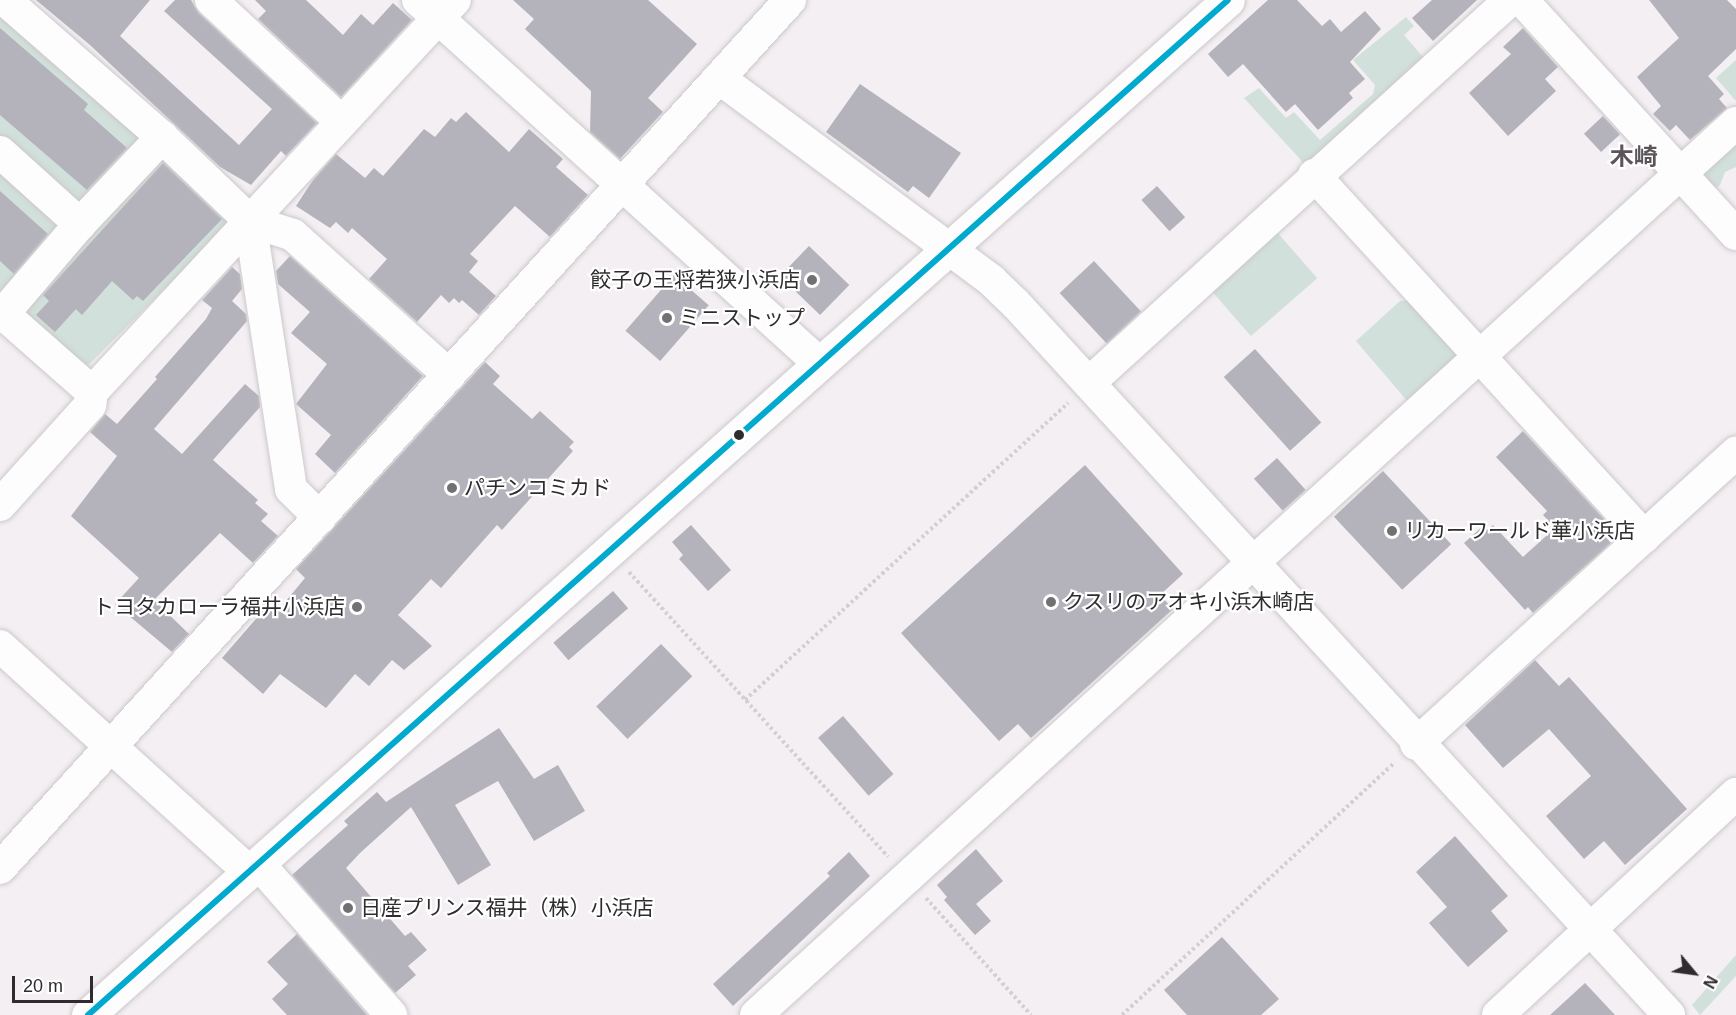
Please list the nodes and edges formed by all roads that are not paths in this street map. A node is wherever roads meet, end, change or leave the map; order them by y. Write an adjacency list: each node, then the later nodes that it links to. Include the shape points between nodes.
1 (5, 0): 11 (street)
2 (211, 0): 9 (street)
3 (790, 0): 8 (street)
4 (1228, 0): 19 (highway)
5 (1510, 0): 14 (street)
6 (1522, 0): 13 (street)
7 (437, 6): 9 (street); 15 (street)
8 (719, 78): 15 (street); 19 (street)
9 (342, 122): 16 (street)
10 (1736, 123): 13 (street)
11 (162, 137): 16 (street); 17 (street)
12 (0, 152): 17 (street)
13 (1681, 173): 18 (street); 21 (street)
14 (1314, 175): 21 (street); 24 (street)
15 (621, 185): 22 (street); 23 (street)
16 (250, 221): 23 (street, via 293,236); 25 (street, via 232,236); 28 (street, via 291,489)
17 (80, 224): 20 (street)
18 (1736, 234)
19 (949, 249): 22 (highway); 24 (street, via 1015,303)
20 (2, 313): 25 (street)
21 (1478, 358): 29 (street); 30 (street)
22 (819, 363): 36 (highway)
23 (449, 375): 28 (street)
24 (1090, 382): 30 (street)
25 (92, 392): 27 (street, via 90,405)
26 (1736, 453): 29 (street)
27 (0, 505)
28 (320, 518): 33 (street)
29 (1644, 537): 32 (street)
30 (1255, 560): 32 (street); 40 (street)
31 (0, 645): 33 (street)
32 (1416, 744): 37 (street)
33 (111, 746): 35 (street); 36 (street)
34 (1736, 794): 37 (street)
35 (0, 868)
36 (254, 868): 38 (highway); 39 (street)
37 (1589, 930): 41 (street); 42 (street)
38 (88, 1015)
39 (391, 1015)
40 (756, 1015)
41 (1498, 1015)
42 (1669, 1015)

